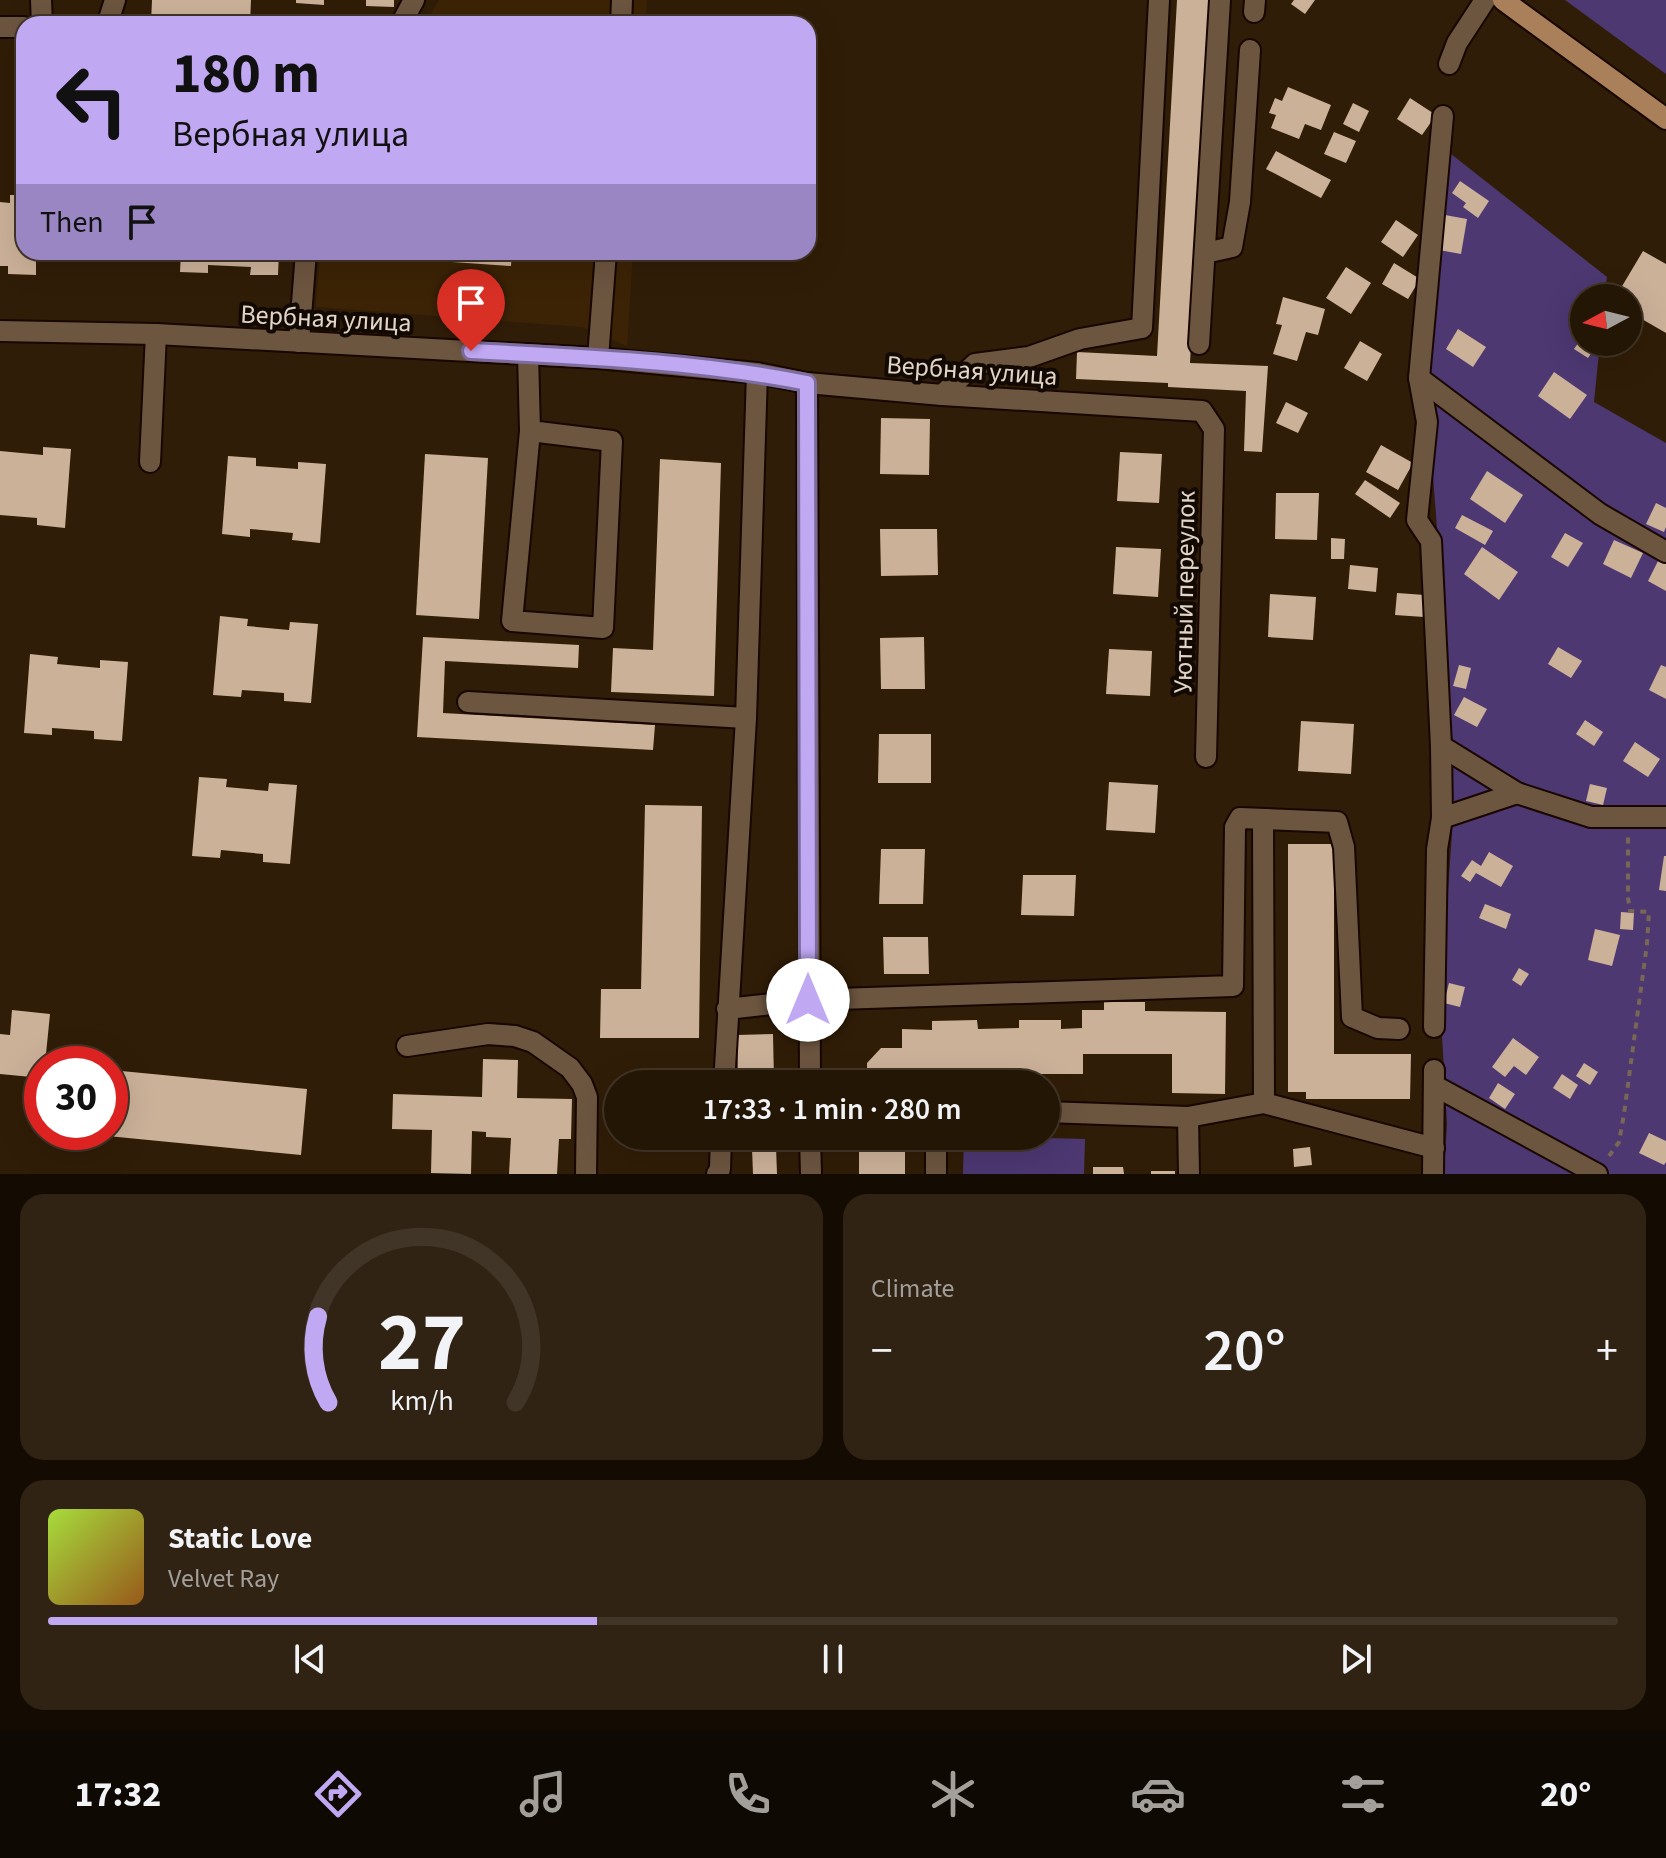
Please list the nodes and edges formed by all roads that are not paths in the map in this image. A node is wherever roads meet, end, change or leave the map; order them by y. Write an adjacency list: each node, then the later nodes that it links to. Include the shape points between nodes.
1 (1159, 0): 21 (street, via 1142,328 1080,339 1029,357 975,364)
2 (1220, 0): 9 (street)
3 (1485, 0): 6 (street)
4 (1503, 0): 8 (main road)
5 (1250, 50): 9 (street, via 1232,247)
6 (1449, 64)
7 (1443, 116): 19 (street)
8 (1666, 119)
9 (1205, 253): 15 (street)
10 (305, 260): 14 (street)
11 (605, 260): 17 (street)
12 (0, 331): 13 (street, Вербная улица)
13 (156, 334): 14 (street, Вербная улица); 24 (street)
14 (299, 342): 16 (street, Вербная улица)
15 (1199, 344)
16 (528, 354): 17 (street, Вербная улица); 23 (street)
17 (598, 358): 18 (street, Вербная улица)
18 (757, 373): 20 (street, Вербная улица); 27 (street)
19 (1419, 378): 25 (street, via 1600,514); 28 (street, via 1427,422 1417,520 1431,541)
20 (807, 383): 21 (street, Вербная улица); 34 (street)
21 (942, 395): 22 (street, Вербная улица, via 1202,411)
22 (1214, 429): 29 (street, Уютный переулок)
23 (530, 431): 23 (street, via 512,621 603,628 612,441)
24 (150, 462)
25 (1666, 552)
26 (468, 702): 27 (street)
27 (746, 718): 35 (street)
28 (1441, 746): 30 (street); 32 (street)
29 (1206, 757)
30 (1517, 793): 31 (street, via 1591,817); 32 (street)
31 (1666, 817)
32 (1442, 818): 36 (street)
33 (1263, 819): 34 (street, via 1240,818 1235,827 1233,986); 37 (street, via 1337,822 1344,847 1352,1017 1378,1028); 41 (street)
34 (808, 1000): 35 (street); 40 (street)
35 (727, 1009): 39 (street)
36 (1434, 1027)
37 (1399, 1029)
38 (407, 1046): 48 (street, via 488,1034 515,1036 570,1068 587,1097)
39 (725, 1070)
40 (810, 1070)
41 (1264, 1103): 43 (street); 44 (street)
42 (1060, 1112): 43 (street)
43 (1188, 1117): 52 (street)
44 (1434, 1148): 53 (street); 54 (street, via 1434,1078)
45 (721, 1150): 49 (street)
46 (810, 1150): 50 (street)
47 (936, 1150): 51 (street)
48 (586, 1174)
49 (717, 1174)
50 (811, 1174)
51 (936, 1174)
52 (1189, 1174)
53 (1433, 1174)
54 (1596, 1174)

